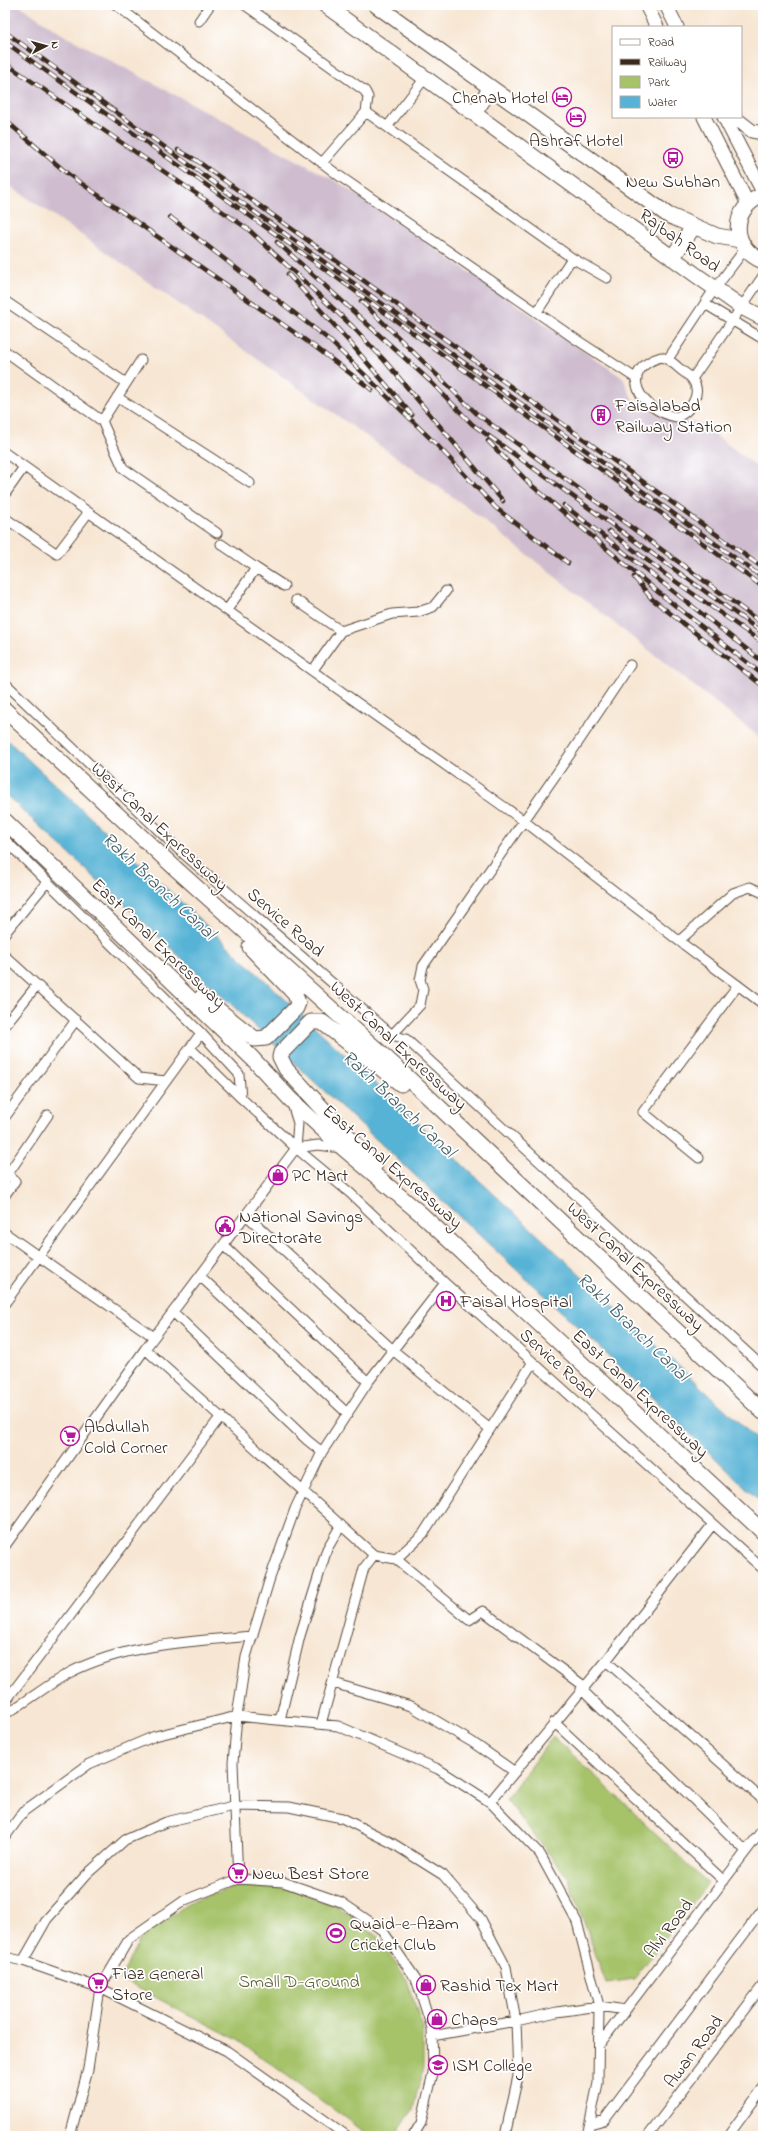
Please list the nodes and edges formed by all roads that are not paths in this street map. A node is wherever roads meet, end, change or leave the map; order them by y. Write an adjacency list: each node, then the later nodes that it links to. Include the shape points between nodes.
1 (116, 5): 20 (street)
2 (210, 5): 8 (street)
3 (245, 5): 13 (street, via 365,91 368,98)
4 (325, 5): 11 (main road, Rajbah Road)
5 (376, 5): 12 (main road, Rajbah Road)
6 (646, 5): 9 (main road)
7 (666, 5): 10 (main road)
8 (199, 21)
9 (656, 26)
10 (676, 26)
11 (425, 78): 14 (main road, Rajbah Road); 18 (street)
12 (491, 88): 14 (main road); 24 (main road, Rajbah Road, via 668,215)
13 (366, 112): 18 (street); 20 (street)
14 (474, 114): 27 (main road, Rajbah Road)
15 (705, 118): 23 (main road)
16 (725, 118): 21 (main road)
17 (735, 118): 19 (main road, via 752,131)
18 (387, 127): 26 (street)
19 (763, 134)
20 (322, 163): 35 (street)
21 (763, 192)
22 (763, 195): 23 (main road)
23 (748, 204): 25 (main road, via 739,220 738,230)
24 (694, 226): 25 (main road, Rajbah Road); 27 (main road)
25 (743, 245): 28 (main road, via 753,256); 31 (street)
26 (572, 258): 30 (street); 35 (street)
27 (672, 258): 31 (main road, Rajbah Road)
28 (763, 261)
29 (763, 276): 34 (street)
30 (607, 278)
31 (715, 289): 33 (street); 34 (main road, Rajbah Road)
32 (5, 301): 44 (street)
33 (705, 304): 37 (street); 40 (street)
34 (740, 306): 36 (main road, Rajbah Road); 37 (street)
35 (537, 312): 42 (street)
36 (763, 318)
37 (732, 320): 38 (street); 43 (street)
38 (763, 338)
39 (5, 351): 46 (street)
40 (668, 359): 42 (street, via 654,359 644,366); 43 (street)
41 (141, 360): 44 (street)
42 (637, 379): 43 (street, via 639,393 648,404 659,412 677,417 691,408 696,391)
43 (692, 379)
44 (126, 383): 45 (street)
45 (117, 397): 46 (street); 49 (street)
46 (102, 421): 53 (street, via 123,468)
47 (5, 453): 48 (street)
48 (24, 467): 50 (street); 51 (street)
49 (250, 483)
50 (5, 494)
51 (88, 513): 52 (street, via 57,554); 59 (street)
52 (5, 518)
53 (217, 533)
54 (221, 544): 55 (street)
55 (256, 568): 56 (street); 59 (street)
56 (284, 586)
57 (446, 590): 60 (street, via 433,607 418,612 392,614)
58 (296, 600): 60 (street)
59 (227, 610): 62 (street)
60 (341, 631): 62 (street)
61 (630, 665): 66 (street)
62 (313, 670): 66 (street)
63 (5, 683): 81 (street, Service Road, via 177,848)
64 (5, 710): 68 (main road, West Canal Expressway)
65 (5, 821): 71 (main road, East Canal Expressway)
66 (524, 821): 73 (street); 81 (street, via 423,966 420,1005)
67 (5, 840): 69 (street)
68 (175, 868): 71 (main road, via 295,994 298,1003 296,1008 266,1038 255,1040 249,1036); 90 (main road, West Canal Expressway, via 376,1048)
69 (48, 881): 72 (street); 80 (street)
70 (763, 893): 73 (street, via 750,887 733,893)
71 (115, 925): 85 (main road, East Canal Expressway, via 252,1058)
72 (5, 933)
73 (679, 941): 76 (street)
74 (5, 956): 75 (street)
75 (37, 985): 78 (street); 79 (street)
76 (738, 985): 77 (street); 91 (street, via 643,1112)
77 (763, 1004)
78 (76, 1020): 83 (street, via 139,1078); 87 (street)
79 (5, 1025)
80 (201, 1033): 82 (street); 84 (street, via 239,1074)
81 (392, 1035): 107 (street, Service Road, via 406,1039)
82 (190, 1048): 83 (street); 84 (street, Service Road)
83 (166, 1081): 98 (street)
84 (241, 1098): 88 (street, Service Road)
85 (290, 1099): 88 (street, via 298,1123); 89 (main road, East Canal Expressway)
86 (48, 1115): 92 (street)
87 (5, 1116)
88 (296, 1148): 89 (street, via 318,1145); 94 (street); 100 (street, Service Road, via 350,1193)
89 (342, 1148): 95 (main road, East Canal Expressway)
90 (488, 1153): 95 (main road, via 331,1027 322,1022 310,1022 281,1053 280,1057 286,1069); 109 (main road, West Canal Expressway)
91 (699, 1158)
92 (7, 1173): 93 (street, via 15,1181)
93 (5, 1195)
94 (246, 1214): 97 (street); 105 (street)
95 (421, 1214): 113 (main road, East Canal Expressway)
96 (5, 1233): 98 (street)
97 (223, 1245): 99 (street); 108 (street)
98 (39, 1256): 101 (street); 103 (street)
99 (200, 1276): 102 (street); 110 (street)
100 (445, 1283): 105 (street); 106 (street, Service Road)
101 (5, 1303)
102 (173, 1312): 103 (street); 114 (street)
103 (154, 1337): 104 (street)
104 (145, 1349): 111 (street); 120 (street)
105 (394, 1351): 108 (street); 112 (street)
106 (533, 1362): 112 (street); 117 (street, Service Road)
107 (763, 1366)
108 (368, 1382): 110 (street)
109 (763, 1411)
110 (348, 1414): 114 (street)
111 (221, 1416): 115 (street); 128 (street)
112 (490, 1429): 122 (street, via 423,1534)
113 (665, 1441): 118 (main road, East Canal Expressway); 119 (main road)
114 (322, 1452): 115 (street)
115 (302, 1492): 116 (street); 124 (street, via 270,1578)
116 (341, 1524): 121 (street); 131 (street, via 327,1549 300,1636)
117 (713, 1524): 123 (street, Service Road); 125 (street)
118 (763, 1532)
119 (763, 1538)
120 (5, 1546)
121 (374, 1555): 122 (street); 126 (street, via 364,1568)
122 (396, 1559): 127 (street, via 469,1620 483,1611)
123 (763, 1569)
124 (253, 1636): 129 (street, via 181,1642 112,1656 69,1673); 130 (street, via 241,1681)
125 (606, 1662): 127 (street); 135 (street)
126 (332, 1683): 133 (street); 134 (street, via 411,1706 472,1742)
127 (582, 1687): 132 (street); 140 (street)
128 (5, 1702)
129 (5, 1714)
130 (237, 1716): 131 (street); 137 (street); 139 (street, via 156,1736 89,1764 24,1811)
131 (280, 1720): 133 (street)
132 (554, 1722): 134 (street); 142 (street)
133 (322, 1724): 136 (street, via 338,1726 438,1769)
134 (515, 1772): 136 (street)
135 (763, 1800)
136 (490, 1802): 148 (street, via 540,1854 577,1922)
137 (233, 1806): 141 (street); 145 (street, via 166,1822 125,1840 86,1875 47,1919); 150 (street, via 289,1806 342,1818 392,1843 443,1875 480,1919 506,1967)
138 (763, 1830): 140 (street, Alvi Road)
139 (5, 1837)
140 (746, 1851): 142 (street, Alvi Road)
141 (238, 1879): 147 (street, via 185,1900 129,1939); 151 (street, via 283,1882 341,1902 382,1930 416,1979 432,2028)
142 (724, 1881): 149 (street, Alvi Road)
143 (763, 1909): 154 (street, via 604,2120)
144 (5, 1957): 145 (street)
145 (23, 1961): 147 (street)
146 (763, 1985): 160 (street, Awan Road)
147 (100, 1988): 155 (street, via 88,2069); 156 (street, via 227,2051)
148 (599, 2006): 149 (street); 150 (street); 152 (street)
149 (625, 2010): 152 (street, Alvi Road)
150 (516, 2021): 151 (street); 158 (street, via 518,2076)
151 (432, 2036): 157 (street, via 433,2073 421,2123)
152 (599, 2045): 154 (street, via 598,2084)
153 (763, 2088): 161 (street)
154 (590, 2124): 159 (street)
155 (70, 2136)
156 (347, 2136)
157 (413, 2136)
158 (506, 2136)
159 (587, 2136)
160 (648, 2136)
161 (728, 2136)

